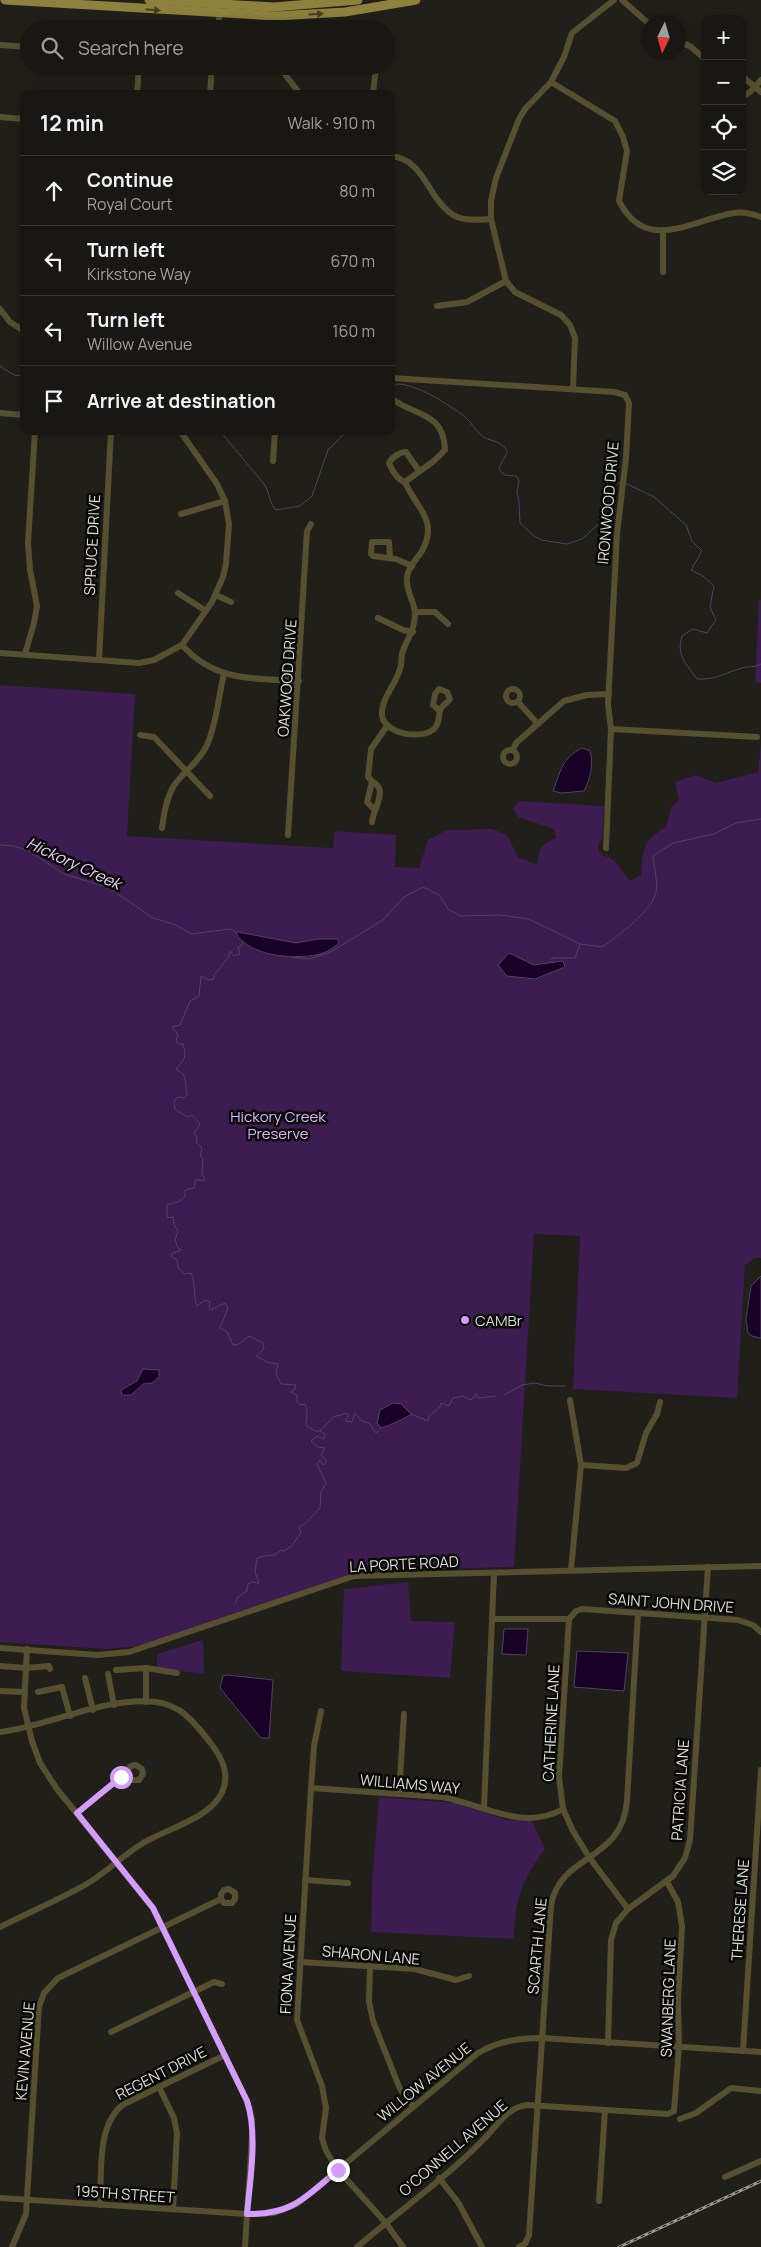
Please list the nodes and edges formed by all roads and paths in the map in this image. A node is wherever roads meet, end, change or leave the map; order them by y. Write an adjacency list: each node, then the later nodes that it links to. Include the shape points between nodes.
1 (5, 0): 7 (main road)
2 (149, 0): 3 (main road, via 274,6)
3 (358, 0)
4 (416, 0): 8 (main road)
5 (614, 0): 22 (street, via 572,33)
6 (622, 0): 10 (street)
7 (70, 2): 9 (main road, one-way to 9)
8 (384, 3): 9 (main road, one-way to 8, via 276,16 345,12)
9 (220, 14): 11 (street)
10 (641, 17)
11 (220, 20)
12 (686, 44): 15 (street)
13 (0, 45): 14 (street)
14 (20, 46)
15 (701, 56)
16 (138, 75): 24 (street)
17 (211, 75): 25 (street)
18 (286, 75): 26 (street)
19 (375, 75): 27 (street)
20 (746, 79): 23 (street)
21 (761, 80): 23 (street)
22 (551, 82): 34 (street, via 525,109 514,130 492,190); 35 (street, via 616,121 627,151 619,201 637,223)
23 (755, 87): 28 (street); 29 (street)
24 (137, 90)
25 (210, 90)
26 (297, 90)
27 (374, 90)
28 (761, 92)
29 (746, 94)
30 (0, 118): 31 (street)
31 (20, 118)
32 (395, 156): 34 (street, via 416,167 434,194 458,218)
33 (761, 217): 35 (street, via 735,212)
34 (491, 219): 37 (street)
35 (663, 231): 36 (street)
36 (663, 272)
37 (506, 280): 38 (street, via 468,302); 42 (street, via 514,292 561,315 570,325 575,338)
38 (437, 306)
39 (0, 309): 40 (street)
40 (20, 329)
41 (395, 378): 42 (street, IRONWOOD DRIVE)
42 (573, 390): 72 (street, IRONWOOD DRIVE, via 625,395 629,403 617,534)
43 (395, 401): 51 (street, via 425,414 444,437 445,450)
44 (0, 413): 45 (street)
45 (20, 415)
46 (35, 435): 68 (street, via 28,543 37,606)
47 (111, 435): 69 (street, SPRUCE DRIVE)
48 (183, 435): 53 (street)
49 (275, 435): 50 (street)
50 (273, 461)
51 (419, 471): 52 (street); 52 (street, via 406,452 391,460 392,470 400,481)
52 (405, 482): 57 (street, via 427,521 428,535)
53 (225, 501): 54 (street); 59 (street, via 229,524 226,559)
54 (181, 514)
55 (311, 524): 71 (street, OAKWOOD DRIVE, via 307,531)
56 (390, 558): 57 (street)
57 (412, 566): 62 (street, via 407,575 407,585)
58 (178, 592): 61 (street)
59 (216, 595): 60 (street); 61 (street)
60 (230, 602)
61 (206, 611): 66 (street)
62 (415, 612): 64 (street, via 435,612); 65 (street)
63 (378, 618): 65 (street)
64 (448, 624)
65 (413, 632): 76 (street, via 403,652 394,685 383,704 382,716)
66 (182, 645): 69 (street, via 154,660 139,663); 70 (street, via 202,664)
67 (0, 653): 68 (street)
68 (24, 654): 69 (street)
69 (99, 660)
70 (224, 674): 71 (street); 81 (street, via 214,727 202,755)
71 (299, 681): 87 (street, OAKWOOD DRIVE)
72 (608, 694): 75 (street, via 587,694 564,701); 77 (street, IRONWOOD DRIVE)
73 (518, 702): 75 (street)
74 (440, 711): 76 (street, via 434,728 425,734 405,734)
75 (538, 724): 80 (street, via 516,743)
76 (388, 726): 82 (street, via 371,748 368,777)
77 (611, 729): 79 (street); 88 (street, IRONWOOD DRIVE)
78 (140, 735): 81 (street, via 154,737)
79 (757, 737)
80 (513, 750)
81 (188, 772): 83 (street); 86 (street, via 174,786 166,803)
82 (372, 782): 84 (street, via 368,802); 84 (street, via 379,787 380,795)
83 (210, 796)
84 (374, 808): 85 (street)
85 (372, 822)
86 (162, 828)
87 (288, 835)
88 (606, 848)
89 (570, 1400): 91 (street)
90 (660, 1402): 91 (street, via 646,1433 640,1460 635,1465 626,1468)
91 (580, 1465): 94 (street)
92 (761, 1566): 93 (street, LA PORTE ROAD)
93 (708, 1567): 94 (street, LA PORTE ROAD); 97 (street, PATRICIA LANE)
94 (571, 1570): 95 (street, LA PORTE ROAD)
95 (494, 1573): 98 (street); 102 (street, LA PORTE ROAD, via 354,1576 129,1652 98,1655)
96 (638, 1613): 97 (street, SAINT JOHN DRIVE); 99 (street, SAINT JOHN DRIVE, via 582,1609); 129 (street, SCARTH LANE, via 625,1817 614,1837)
97 (704, 1618): 100 (street, SAINT JOHN DRIVE, via 738,1620); 132 (street, PATRICIA LANE, via 690,1840 682,1864)
98 (492, 1619): 99 (street); 126 (street)
99 (569, 1619): 127 (street, CATHERINE LANE, via 559,1777)
100 (761, 1632)
101 (0, 1648): 102 (street, LA PORTE ROAD)
102 (27, 1649): 104 (street)
103 (0, 1666): 104 (street)
104 (26, 1668): 106 (street, via 49,1666); 112 (street)
105 (146, 1668): 107 (street); 108 (street); 114 (street)
106 (50, 1669)
107 (116, 1670)
108 (177, 1672)
109 (108, 1674): 115 (street)
110 (85, 1678): 116 (street)
111 (0, 1691): 112 (street)
112 (25, 1692): 120 (street)
113 (38, 1692): 119 (street, via 62,1687)
114 (146, 1702): 115 (street); 130 (street, via 169,1705 191,1719 218,1753 223,1763 225,1782 221,1795 209,1809 150,1839)
115 (114, 1705): 116 (street)
116 (93, 1710): 119 (street)
117 (321, 1710): 124 (street, FIONA AVENUE)
118 (404, 1714): 125 (street)
119 (70, 1716): 120 (street)
120 (28, 1726): 121 (street); 128 (street, via 35,1752 47,1776)
121 (0, 1732)
122 (761, 1770): 147 (street, THERESE LANE)
123 (127, 1776): 128 (street, via 121,1777)
124 (310, 1788): 125 (street, WILLIAMS WAY); 131 (street, FIONA AVENUE)
125 (400, 1794): 126 (street, WILLIAMS WAY, via 442,1797)
126 (484, 1808): 127 (street, WILLIAMS WAY, via 525,1818 540,1817)
127 (563, 1808): 129 (street, CATHERINE LANE)
128 (77, 1813): 130 (street)
129 (589, 1857): 135 (street, CATHERINE LANE); 144 (street, SCARTH LANE, via 566,1874 552,1898)
130 (117, 1862): 136 (street, via 85,1885); 137 (street, via 153,1908)
131 (305, 1880): 133 (street); 138 (street, FIONA AVENUE)
132 (667, 1882): 135 (street, PATRICIA LANE); 146 (street, SWANBERG LANE, via 678,1902 682,1920)
133 (348, 1883)
134 (221, 1899): 137 (street, KEVIN AVENUE)
135 (628, 1909): 145 (street, PATRICIA LANE, via 616,1923 611,1940)
136 (0, 1927)
137 (163, 1927): 142 (street); 162 (street, KEVIN AVENUE, via 58,1978 44,1993 39,2007)
138 (300, 1962): 139 (street, SHARON LANE); 158 (street, FIONA AVENUE, via 297,2020 322,2086 326,2108 322,2138)
139 (370, 1966): 140 (street, SHARON LANE, via 415,1969 456,1980); 152 (street, via 369,2002 373,2021 397,2083)
140 (469, 1976)
141 (222, 1984): 142 (street, via 214,1982)
142 (195, 1991): 143 (street); 149 (street)
143 (111, 2032)
144 (542, 2038): 145 (street, WILLOW AVENUE); 152 (street, WILLOW AVENUE, via 514,2038 486,2048); 153 (street, SCARTH LANE)
145 (608, 2043): 146 (street, WILLOW AVENUE)
146 (679, 2047): 147 (street, WILLOW AVENUE); 155 (street, SWANBERG LANE, via 675,2107)
147 (743, 2051): 148 (street, WILLOW AVENUE)
148 (761, 2052)
149 (225, 2055): 150 (street, REGENT DRIVE); 166 (street, via 252,2119)
150 (159, 2087): 164 (street, REGENT DRIVE, via 118,2109 107,2124); 165 (street, via 174,2118 176,2132)
151 (761, 2090): 156 (street, via 731,2088 696,2113)
152 (414, 2106): 158 (street, WILLOW AVENUE)
153 (538, 2106): 154 (street, O'CONNELL AVENUE); 160 (street, O'CONNELL AVENUE, via 512,2110 478,2146); 173 (street, SCARTH LANE, via 529,2235 525,2244)
154 (605, 2110): 155 (street, O'CONNELL AVENUE); 163 (street)
155 (668, 2114)
156 (680, 2118)
157 (761, 2161): 159 (street)
158 (338, 2170): 166 (street, WILLOW AVENUE, via 291,2207 269,2214); 167 (street, FIONA AVENUE)
159 (725, 2177)
160 (439, 2178): 167 (street, O'CONNELL AVENUE); 172 (street, via 458,2202)
161 (0, 2198): 162 (street, 195TH STREET)
162 (26, 2200): 164 (street, 195TH STREET); 168 (street, KEVIN AVENUE, via 25,2218)
163 (599, 2201)
164 (100, 2205): 165 (street, 195TH STREET)
165 (173, 2209): 166 (street, 195TH STREET)
166 (247, 2214): 169 (street)
167 (386, 2223): 170 (street, O'CONNELL AVENUE); 171 (street, FIONA AVENUE)
168 (12, 2247)
169 (245, 2247)
170 (357, 2247)
171 (403, 2247)
172 (482, 2247)
173 (519, 2247)

